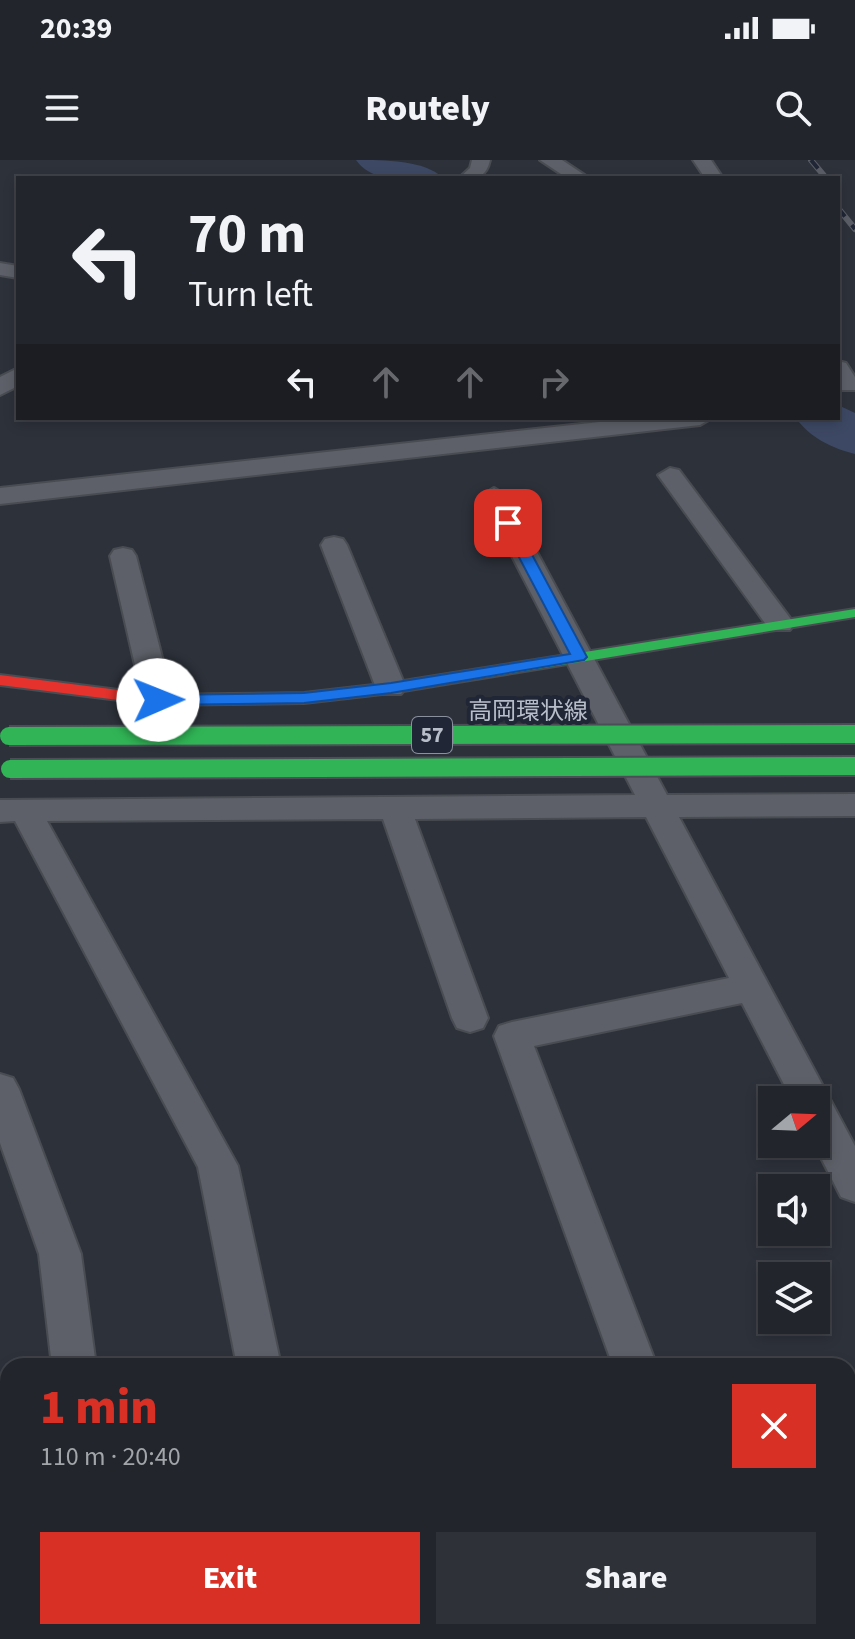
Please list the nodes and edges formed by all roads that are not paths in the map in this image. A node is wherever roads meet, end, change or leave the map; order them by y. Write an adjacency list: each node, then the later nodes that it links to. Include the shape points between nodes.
1 (481, 160): 3 (street)
2 (549, 160): 4 (street)
3 (471, 176)
4 (577, 176)
5 (682, 420): 7 (street)
6 (670, 475): 12 (street)
7 (0, 496)
8 (494, 496): 13 (street)
9 (334, 545): 15 (street)
10 (123, 556): 16 (street)
11 (855, 613): 12 (main road)
12 (780, 624): 13 (main road)
13 (579, 657): 15 (main road); 21 (street)
14 (0, 680): 16 (main road)
15 (391, 688): 16 (main road, via 304,698)
16 (158, 700)
17 (855, 734): 18 (main road, 高岡環状線 / 57, bridge)
18 (9, 736)
19 (855, 766): 20 (main road, 57, bridge)
20 (10, 769)
21 (658, 805): 22 (street); 23 (street); 25 (street)
22 (855, 805)
23 (395, 807): 24 (street); 26 (street)
24 (12, 811): 32 (street, via 218,1166)
25 (752, 987): 27 (street); 33 (street, via 512,1036)
26 (470, 1018)
27 (804, 1086)
28 (0, 1089): 31 (street, via 60,1254)
29 (830, 1137): 30 (street)
30 (855, 1185)
31 (73, 1358)
32 (257, 1358)
33 (632, 1358)

